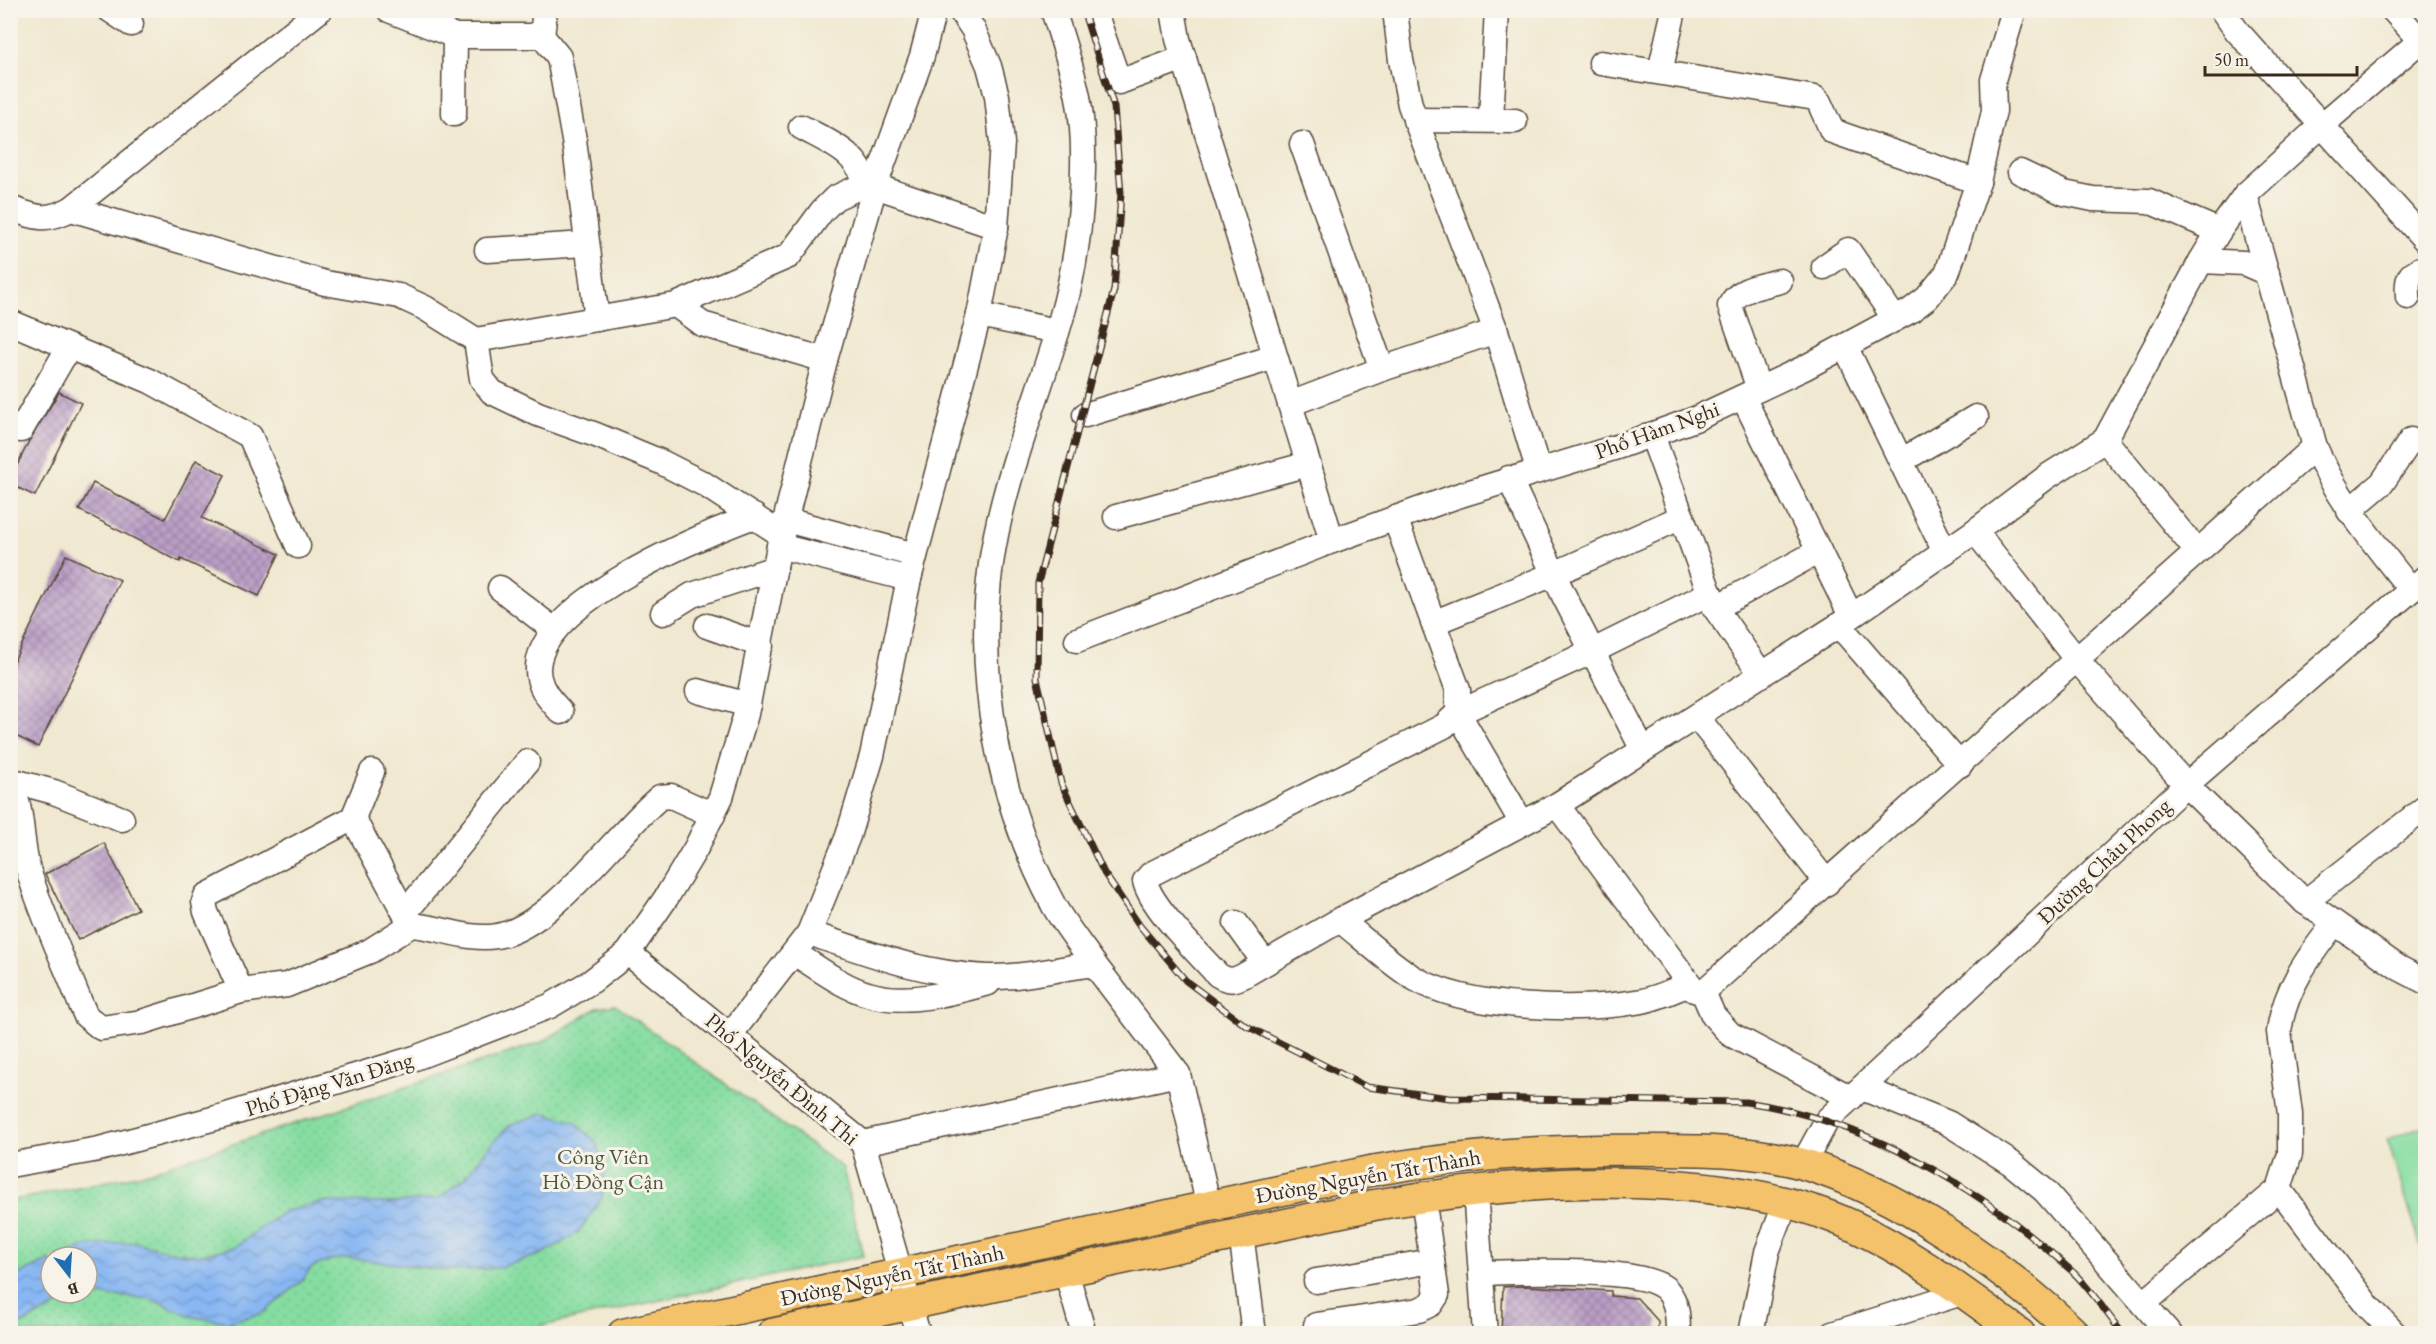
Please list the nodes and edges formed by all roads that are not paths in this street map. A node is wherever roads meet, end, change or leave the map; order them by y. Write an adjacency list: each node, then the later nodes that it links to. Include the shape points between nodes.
1 (110, 10): 16 (street)
2 (320, 10): 35 (street)
3 (389, 10): 17 (street)
4 (545, 10): 18 (street)
5 (934, 10): 32 (street, Phố Đặng Văn Đăng, via 922,56)
6 (960, 10): 36 (street, via 977,39 998,96 1002,143)
7 (1053, 10): 52 (street, via 1078,98 1082,167 1071,274)
8 (1094, 10): 20 (street, via 1119,82)
9 (1173, 10): 20 (street)
10 (1395, 10): 25 (street)
11 (1497, 10): 24 (street)
12 (1674, 10): 22 (street)
13 (2014, 10): 31 (street, Phố Hàm Nghi, via 1993,80 1994,111)
14 (2222, 10): 27 (street, via 2237,32)
15 (2393, 10): 19 (street)
16 (131, 24)
17 (455, 36): 18 (street); 23 (street)
18 (542, 36): 39 (street, via 559,57)
19 (2423, 44): 27 (street)
20 (1184, 58): 57 (street)
21 (1601, 63): 22 (street)
22 (1660, 72): 31 (street, via 1815,98 1832,131)
23 (454, 114)
24 (1491, 119): 25 (street); 26 (street)
25 (1415, 120): 53 (street)
26 (1515, 121)
27 (2322, 124): 33 (street); 38 (street)
28 (801, 127): 32 (street, via 846,152)
29 (1302, 144): 59 (street)
30 (2020, 172): 37 (street, via 2064,193 2093,199 2150,201)
31 (1978, 182): 50 (street, Phố Hàm Nghi, via 1947,273 1928,298)
32 (870, 186): 36 (street); 47 (street, via 835,198 789,256); 58 (street, Phố Đặng Văn Đăng)
33 (2245, 195): 37 (street); 44 (street)
34 (10, 208): 35 (street, via 37,218 53,218)
35 (71, 209): 54 (street, via 325,283 399,296)
36 (996, 227): 48 (street)
37 (2219, 231): 41 (street)
38 (2426, 241)
39 (586, 244): 40 (street); 49 (street)
40 (487, 250)
41 (2201, 261): 44 (street, via 2244,263); 66 (street)
42 (1824, 267): 50 (street, via 1848,250)
43 (2426, 267): 46 (street, via 2406,279)
44 (2267, 273): 68 (street)
45 (1780, 281): 60 (street, via 1741,292 1730,306)
46 (2408, 297)
47 (676, 305): 49 (street); 58 (street, via 702,324)
48 (979, 315): 52 (street); 85 (street)
49 (597, 319): 54 (street)
50 (1895, 319): 56 (street, Phố Hàm Nghi)
51 (10, 322): 55 (street)
52 (1057, 331): 128 (street, via 1011,479 991,562 986,658 997,746 1027,848 1055,908)
53 (1496, 331): 59 (street); 71 (street)
54 (476, 340): 74 (street, via 482,379 492,392 661,462)
55 (69, 346): 64 (street); 81 (street, via 150,381 250,436)
56 (1845, 346): 60 (street, Phố Hàm Nghi); 69 (street)
57 (1275, 357): 61 (street); 62 (street)
58 (825, 360): 80 (street, Phố Đặng Văn Đăng)
59 (1382, 369): 61 (street)
60 (1751, 393): 65 (street, Phố Hàm Nghi); 83 (street)
61 (1290, 404): 70 (street)
62 (1085, 415)
63 (1976, 417): 69 (street)
64 (21, 430)
65 (1652, 435): 71 (street, Phố Hàm Nghi); 76 (street)
66 (2105, 440): 78 (street, via 2048,476); 82 (street)
67 (2411, 440): 73 (street, via 2382,483)
68 (2315, 447): 73 (street); 82 (street)
69 (1901, 461): 84 (street)
70 (1308, 464): 75 (street); 79 (street)
71 (1538, 469): 72 (street, Phố Hàm Nghi)
72 (1509, 478): 77 (street, Phố Hàm Nghi); 86 (street)
73 (2349, 511): 88 (street)
74 (754, 516): 80 (street); 95 (street, via 700,536 639,566)
75 (1116, 517)
76 (1682, 517): 86 (street); 90 (street)
77 (1395, 518): 79 (street, Phố Hàm Nghi); 93 (street)
78 (1975, 531): 84 (street); 99 (street)
79 (1332, 541): 96 (street, Phố Hàm Nghi)
80 (780, 542): 85 (street); 87 (street); 91 (street); 97 (street, Phố Đặng Văn Đăng)
81 (298, 546)
82 (2196, 550): 99 (street)
83 (1819, 551): 90 (street); 92 (street)
84 (1945, 552): 92 (street)
85 (915, 555): 87 (street)
86 (1554, 574): 93 (street); 98 (street)
87 (909, 579): 124 (street, via 872,756 848,836)
88 (2418, 583): 111 (street, Đường Châu Phong)
89 (500, 588): 95 (street)
90 (1712, 601): 98 (street); 100 (street)
91 (663, 613)
92 (1845, 621): 100 (street); 108 (street)
93 (1433, 622): 104 (street, via 1458,690)
94 (707, 626): 97 (street)
95 (554, 630): 103 (street, via 543,646 538,676 543,691)
96 (1077, 640)
97 (761, 645): 102 (street, Phố Đặng Văn Đăng)
98 (1593, 651): 104 (street); 106 (street)
99 (2077, 660): 108 (street); 111 (street)
100 (1762, 675): 105 (street)
101 (698, 691): 102 (street)
102 (748, 705): 114 (street, Phố Đặng Văn Đăng)
103 (561, 712)
104 (1458, 713): 117 (street); 127 (street, via 1444,726 1251,822 1151,874 1145,881 1166,916 1218,975 1234,981)
105 (1697, 717): 106 (street); 118 (street)
106 (1643, 750): 112 (street)
107 (527, 762): 120 (street)
108 (1960, 765): 118 (street)
109 (372, 772): 115 (street)
110 (10, 782): 116 (street, via 65,796); 132 (street, via 20,802 21,839 29,872 79,1000 93,1024 115,1028)
111 (2186, 785): 119 (street); 135 (street, Đường Châu Phong)
112 (1557, 805): 117 (street); 131 (street)
113 (2426, 807): 119 (street)
114 (713, 815): 120 (street, via 671,795 660,797 580,879 526,925 511,932 474,937); 125 (street, Phố Đặng Văn Đăng, via 666,898)
115 (353, 818): 120 (street); 132 (street, via 207,896 207,912)
116 (122, 819)
117 (1522, 823): 121 (street)
118 (1827, 883): 131 (street)
119 (2306, 902): 123 (street)
120 (408, 919): 132 (street, via 370,951 320,974 287,985)
121 (1341, 920): 127 (street); 131 (street, via 1413,978 1469,998 1555,1007 1589,1006 1644,1001)
122 (1236, 923): 127 (street)
123 (2334, 924): 130 (street); 140 (street, via 2298,975 2280,1022 2290,1114 2290,1154)
124 (809, 933): 126 (street); 129 (street, via 907,967 989,977)
125 (628, 953): 133 (street, Phố Nguyễn Đình Thi); 138 (street, Phố Đặng Văn Đăng, via 550,1006 351,1080 99,1149)
126 (794, 953): 129 (street, via 857,990 881,996 948,993); 133 (street)
127 (1264, 963)
128 (1094, 964): 129 (street); 134 (street)
129 (1013, 975)
130 (2426, 982)
131 (1696, 988): 135 (street, via 1730,1034)
132 (241, 992)
133 (730, 1035): 136 (street, Phố Nguyễn Đình Thi)
134 (1178, 1074): 136 (street); 145 (street)
135 (1856, 1093): 137 (street, Đường Châu Phong, via 1827,1120); 153 (street, via 1948,1123 2011,1163 2045,1191)
136 (863, 1143): 150 (street, Phố Nguyễn Đình Thi)
137 (1803, 1164): 139 (main road, Đường Nguyễn Tất Thành, via 1721,1152 1601,1149 1471,1155); 167 (main road, Đường Nguyễn Tất Thành, via 1869,1190 1927,1223 1990,1263)
138 (10, 1165)
139 (1370, 1172): 144 (main road); 145 (main road, Đường Nguyễn Tất Thành)
140 (2279, 1189): 153 (street); 169 (street, via 2368,1306)
141 (1475, 1190): 142 (main road, Đường Nguyễn Tất Thành); 143 (main road, Đường Nguyễn Tất Thành, via 1672,1186); 149 (street)
142 (1423, 1197): 144 (main road, Đường Nguyễn Tất Thành); 147 (street)
143 (1786, 1202): 152 (main road, Đường Nguyễn Tất Thành, via 1854,1227); 165 (street, via 1767,1252)
144 (1374, 1205): 146 (main road, Đường Nguyễn Tất Thành)
145 (1209, 1207): 150 (main road, Đường Nguyễn Tất Thành)
146 (1241, 1233): 148 (main road, Đường Nguyễn Tất Thành); 162 (street)
147 (1432, 1261): 151 (street); 155 (street, via 1437,1295 1431,1304 1419,1310)
148 (1066, 1271): 154 (main road, Đường Nguyễn Tất Thành); 161 (street)
149 (1481, 1273): 163 (street); 164 (street, via 1557,1272 1634,1277 1657,1283 1674,1302)
150 (900, 1274): 154 (street, Phố Nguyễn Đình Thi); 158 (main road, Đường Nguyễn Tất Thành)
151 (1316, 1281)
152 (1965, 1292): 157 (street); 166 (main road, Đường Nguyễn Tất Thành)
153 (2144, 1303): 168 (street)
154 (910, 1304): 156 (main road, Đường Nguyễn Tất Thành); 160 (street, Phố Nguyễn Đình Thi)
155 (1316, 1324)
156 (808, 1330): 159 (main road, Đường Nguyễn Tất Thành)
157 (1842, 1332)
158 (623, 1334)
159 (772, 1334)
160 (918, 1334)
161 (1084, 1334)
162 (1254, 1334)
163 (1485, 1334)
164 (1678, 1334)
165 (1750, 1334)
166 (2020, 1334)
167 (2075, 1334)
168 (2170, 1334)
169 (2395, 1334)

